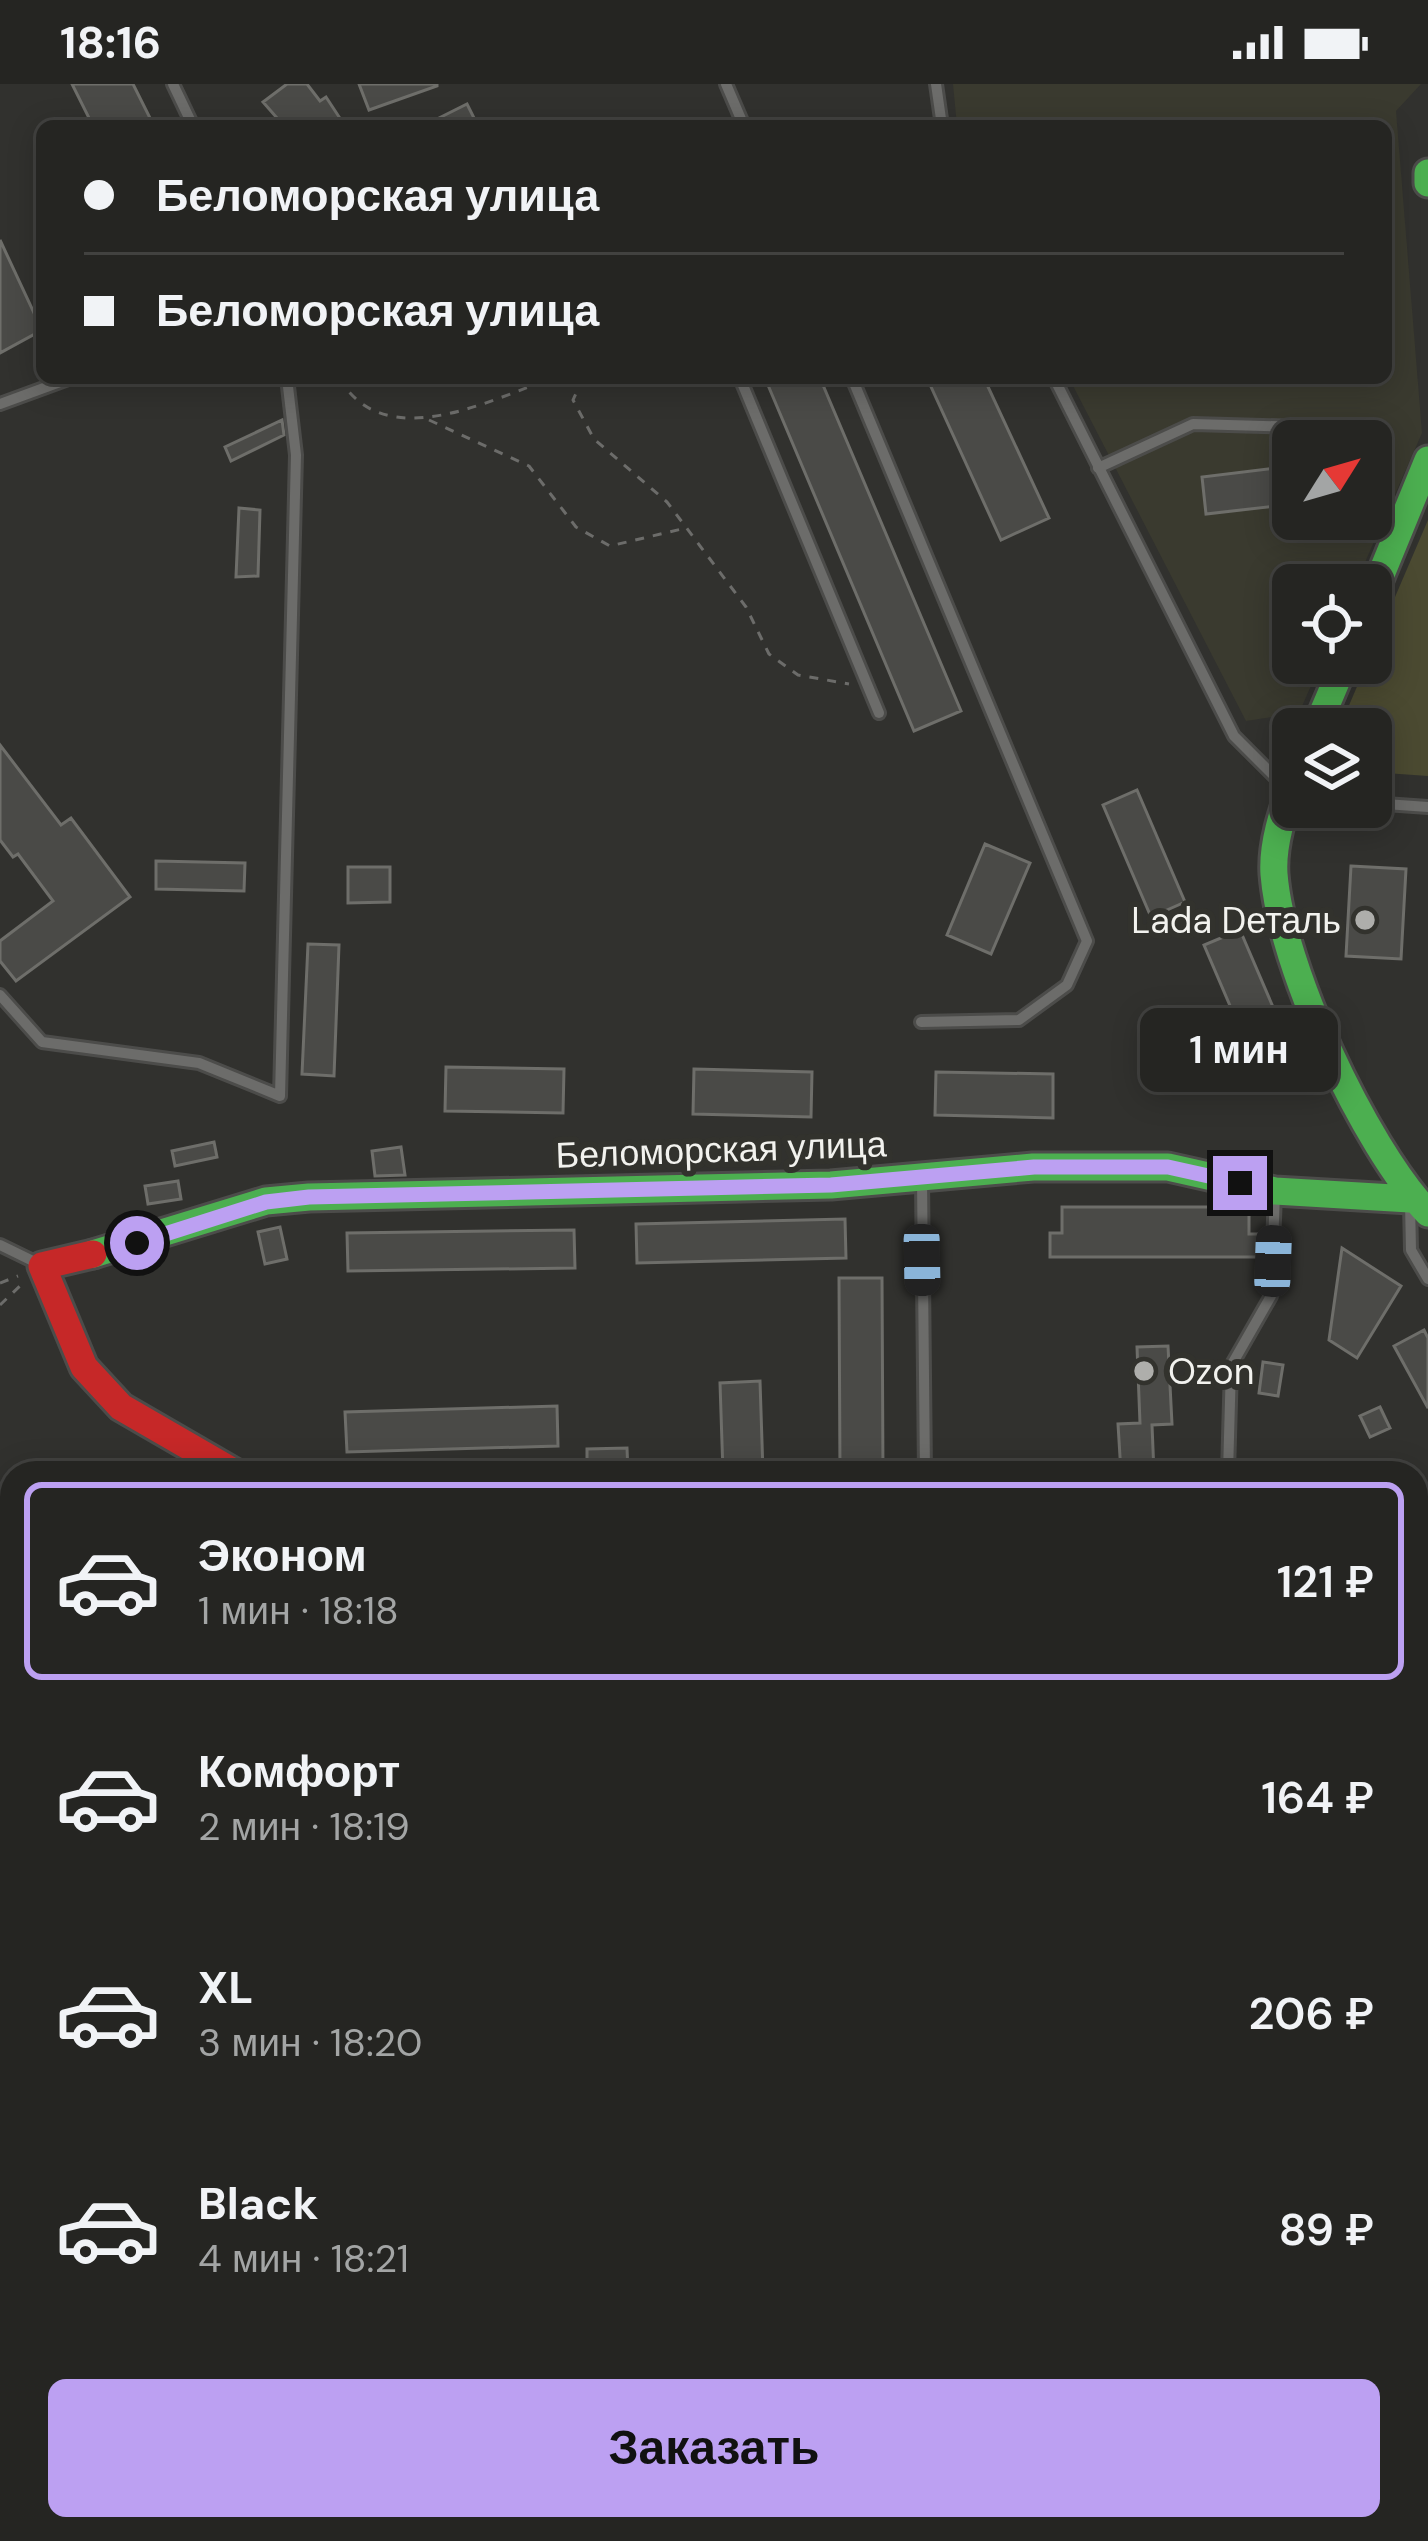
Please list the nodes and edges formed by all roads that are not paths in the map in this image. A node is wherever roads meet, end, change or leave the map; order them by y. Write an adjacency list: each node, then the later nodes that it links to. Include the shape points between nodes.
1 (172, 84): 4 (lane)
2 (726, 84): 5 (lane)
3 (936, 84): 6 (lane)
4 (190, 120)
5 (741, 120)
6 (941, 120)
7 (1428, 173): 8 (street)
8 (1428, 182)
9 (55, 384): 14 (lane)
10 (287, 384): 24 (lane, via 296,455 280,1096 199,1063 42,1042)
11 (742, 384): 19 (lane)
12 (855, 384): 25 (lane, via 1087,941 1067,985 1019,1020)
13 (1057, 384): 17 (lane)
14 (0, 404)
15 (1272, 426): 17 (lane, via 1193,424)
16 (1428, 460): 18 (street)
17 (1098, 468): 20 (lane, via 1234,736)
18 (1385, 564)
19 (878, 713)
20 (1272, 771)
21 (1392, 805): 22 (lane)
22 (1428, 808)
23 (1284, 828): 28 (street, via 1274,872 1299,970 1370,1136)
24 (0, 995)
25 (921, 1022)
26 (922, 1175): 27 (street, Беломорская улица, via 1168,1167); 30 (street, Беломорская улица, via 831,1185 309,1197); 33 (lane)
27 (1275, 1191): 28 (street, Беломорская улица); 34 (lane, via 1271,1296 1231,1366)
28 (1419, 1206): 31 (lane, via 1412,1250)
29 (0, 1245): 30 (lane)
30 (42, 1266): 32 (street, via 84,1367 122,1407)
31 (1428, 1280)
32 (214, 1461)
33 (925, 1461)
34 (1228, 1461)

